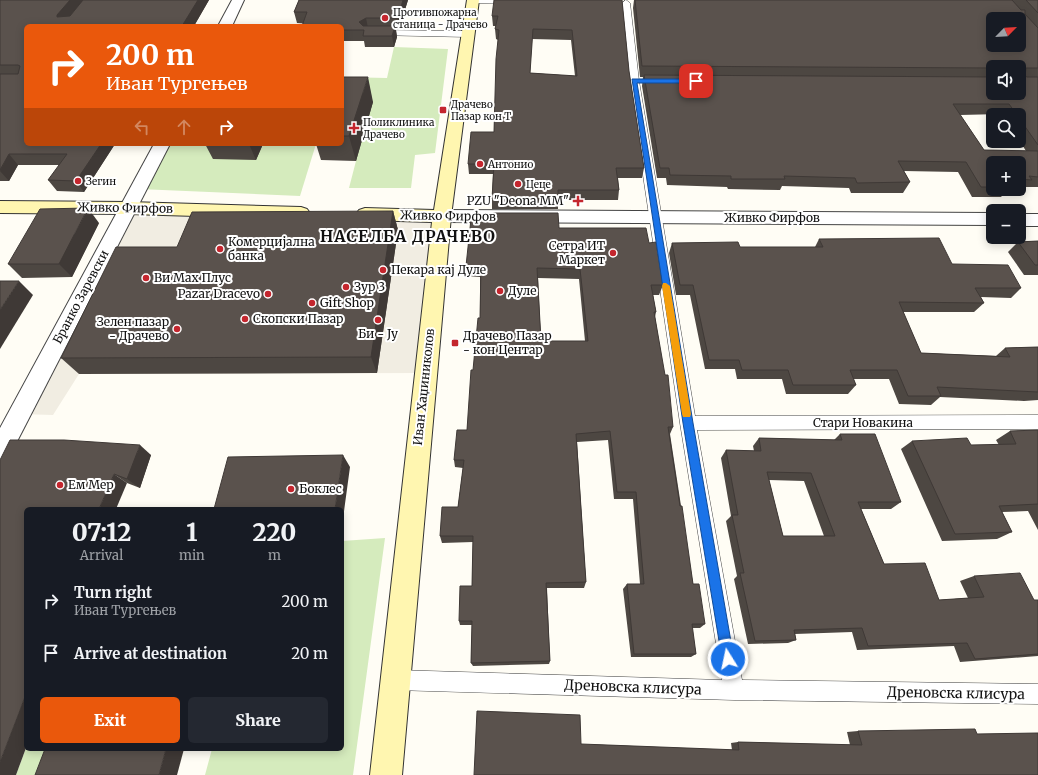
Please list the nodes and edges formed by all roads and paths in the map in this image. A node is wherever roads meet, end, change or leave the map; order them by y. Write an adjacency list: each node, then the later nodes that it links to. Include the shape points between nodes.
1 (238, 0): 5 (street)
2 (473, 0): 3 (lane); 7 (street, Иван Хаџиниколов)
3 (524, 1)
4 (626, 3): 14 (lane)
5 (226, 24)
6 (368, 33): 7 (lane)
7 (468, 34): 13 (street, Иван Хаџиниколов)
8 (161, 146): 10 (street, Бранко Заревски)
9 (0, 207): 10 (street, Живко Фирфов)
10 (129, 208): 11 (street, Живко Фирфов); 20 (street, Бранко Заревски)
11 (318, 213)
12 (349, 214): 13 (street, Живко Фирфов)
13 (442, 216): 14 (street, Живко Фирфов); 21 (street, Иван Хаџиниколов)
14 (656, 218): 15 (street, Живко Фирфов); 19 (lane)
15 (986, 219)
16 (1026, 220): 17 (street)
17 (1038, 220)
18 (1038, 422): 19 (lane, Стари Новакина)
19 (688, 423): 22 (lane)
20 (0, 451)
21 (395, 680): 22 (lane, Дреновска клисура); 24 (street, Иван Хаџиниколов)
22 (734, 690): 23 (lane, Дреновска клисура)
23 (1038, 694)
24 (386, 775)

